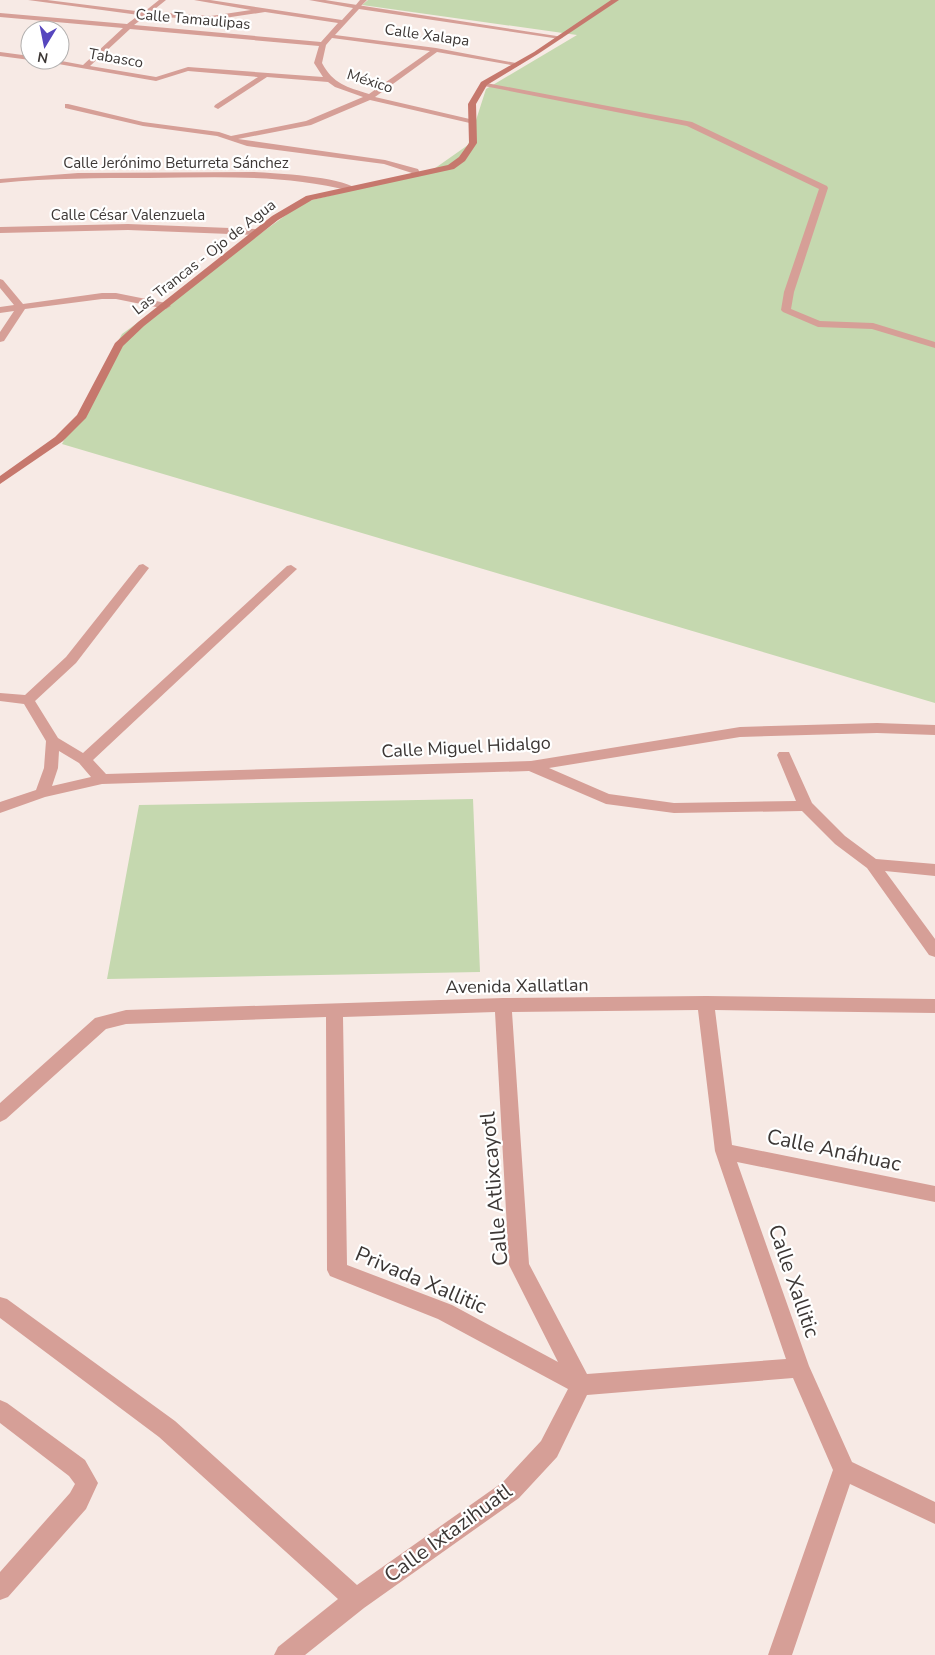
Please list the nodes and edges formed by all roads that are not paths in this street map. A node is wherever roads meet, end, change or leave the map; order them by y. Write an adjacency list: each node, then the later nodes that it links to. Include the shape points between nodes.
1 (31, 0): 9 (street)
2 (163, 0): 9 (street)
3 (197, 0): 8 (street)
4 (312, 0): 7 (street)
5 (364, 0): 7 (street)
6 (616, 0): 16 (street, Las Trancas - Ojo de Agua)
7 (358, 6): 13 (street); 16 (street)
8 (266, 10): 9 (street, via 211,18); 13 (street)
9 (146, 14): 14 (street)
10 (0, 15): 11 (street, Calle Tamaulipas)
11 (68, 20)
12 (70, 20): 14 (street, Calle Tamaulipas)
13 (343, 22): 15 (street)
14 (129, 26): 17 (street, Calle Tamaulipas); 23 (street)
15 (331, 36): 17 (street); 18 (street, Calle Xalapa)
16 (560, 36): 22 (street, Las Trancas - Ojo de Agua)
17 (323, 44): 25 (street, México, via 318,63)
18 (436, 50): 22 (street, Calle Xalapa); 27 (street)
19 (0, 54): 20 (street)
20 (18, 56)
21 (70, 64): 23 (street, Tabasco)
22 (517, 64): 26 (street, Las Trancas - Ojo de Agua)
23 (85, 67): 24 (street, Tabasco, via 156,79 188,69)
24 (267, 74): 25 (street); 29 (street)
25 (328, 80): 27 (street, México)
26 (484, 84): 30 (street, Las Trancas - Ojo de Agua, via 472,104); 42 (street, via 689,124 824,188 788,292 786,310 818,324 872,326)
27 (370, 97): 30 (street, México); 31 (street, via 308,123)
28 (68, 106): 31 (street, via 143,124 205,131)
29 (218, 107)
30 (471, 122): 32 (street, Las Trancas - Ojo de Agua, via 473,142 462,159 451,167)
31 (231, 138): 32 (street, via 247,144 400,165)
32 (417, 175): 34 (street, Las Trancas - Ojo de Agua)
33 (0, 181): 34 (street, Calle Jerónimo Beturreta Sánchez, via 34,176 224,174 316,179)
34 (351, 188): 36 (street, Las Trancas - Ojo de Agua, via 309,198)
35 (0, 230): 36 (street, Calle César Valenzuela, via 174,227)
36 (255, 232): 38 (street, Las Trancas - Ojo de Agua)
37 (0, 282): 39 (street)
38 (166, 306): 39 (street, via 102,296); 43 (street, Las Trancas - Ojo de Agua, via 119,345 82,416 59,439)
39 (21, 308): 40 (street); 41 (street)
40 (0, 310)
41 (0, 339)
42 (935, 345)
43 (0, 482)
44 (143, 568): 47 (street, via 71,660)
45 (290, 569): 51 (street)
46 (0, 697): 47 (street)
47 (28, 700): 49 (street)
48 (935, 730): 52 (street, Calle Miguel Hidalgo, via 877,728 740,732)
49 (53, 741): 51 (street); 54 (street, via 51,768)
50 (784, 755): 55 (street)
51 (84, 760): 53 (street)
52 (531, 766): 53 (street, Calle Miguel Hidalgo); 55 (street, via 606,799 674,808)
53 (102, 779): 54 (street, Calle Miguel Hidalgo)
54 (42, 793): 56 (street, Calle Miguel Hidalgo)
55 (806, 806): 57 (street, via 840,840)
56 (0, 808)
57 (872, 864): 58 (street); 59 (street)
58 (935, 870)
59 (935, 951)
60 (706, 1003): 61 (street, Avenida Xallatlan); 62 (street, Avenida Xallatlan); 65 (street, Calle Xallitic)
61 (502, 1005): 63 (street, Avenida Xallatlan); 69 (street, Calle Atlixcayotl, via 519,1264)
62 (935, 1006)
63 (334, 1012): 64 (street, Avenida Xallatlan, via 126,1018 101,1023); 69 (street, Privada Xallitic, via 337,1270 445,1312)
64 (0, 1114)
65 (724, 1151): 66 (street, Calle Anáhuac); 68 (street, Calle Xallitic)
66 (935, 1194)
67 (0, 1306): 74 (street, via 167,1429)
68 (799, 1368): 69 (street); 71 (street, Calle Xallitic)
69 (581, 1385): 74 (street, Calle Ixtazihuatl, via 549,1449 511,1490)
70 (0, 1410): 73 (street, via 77,1468 87,1483 78,1501)
71 (844, 1470): 72 (street); 76 (street)
72 (935, 1513)
73 (0, 1589)
74 (356, 1600): 75 (street, Calle Ixtazihuatl)
75 (286, 1655)
76 (780, 1655)

